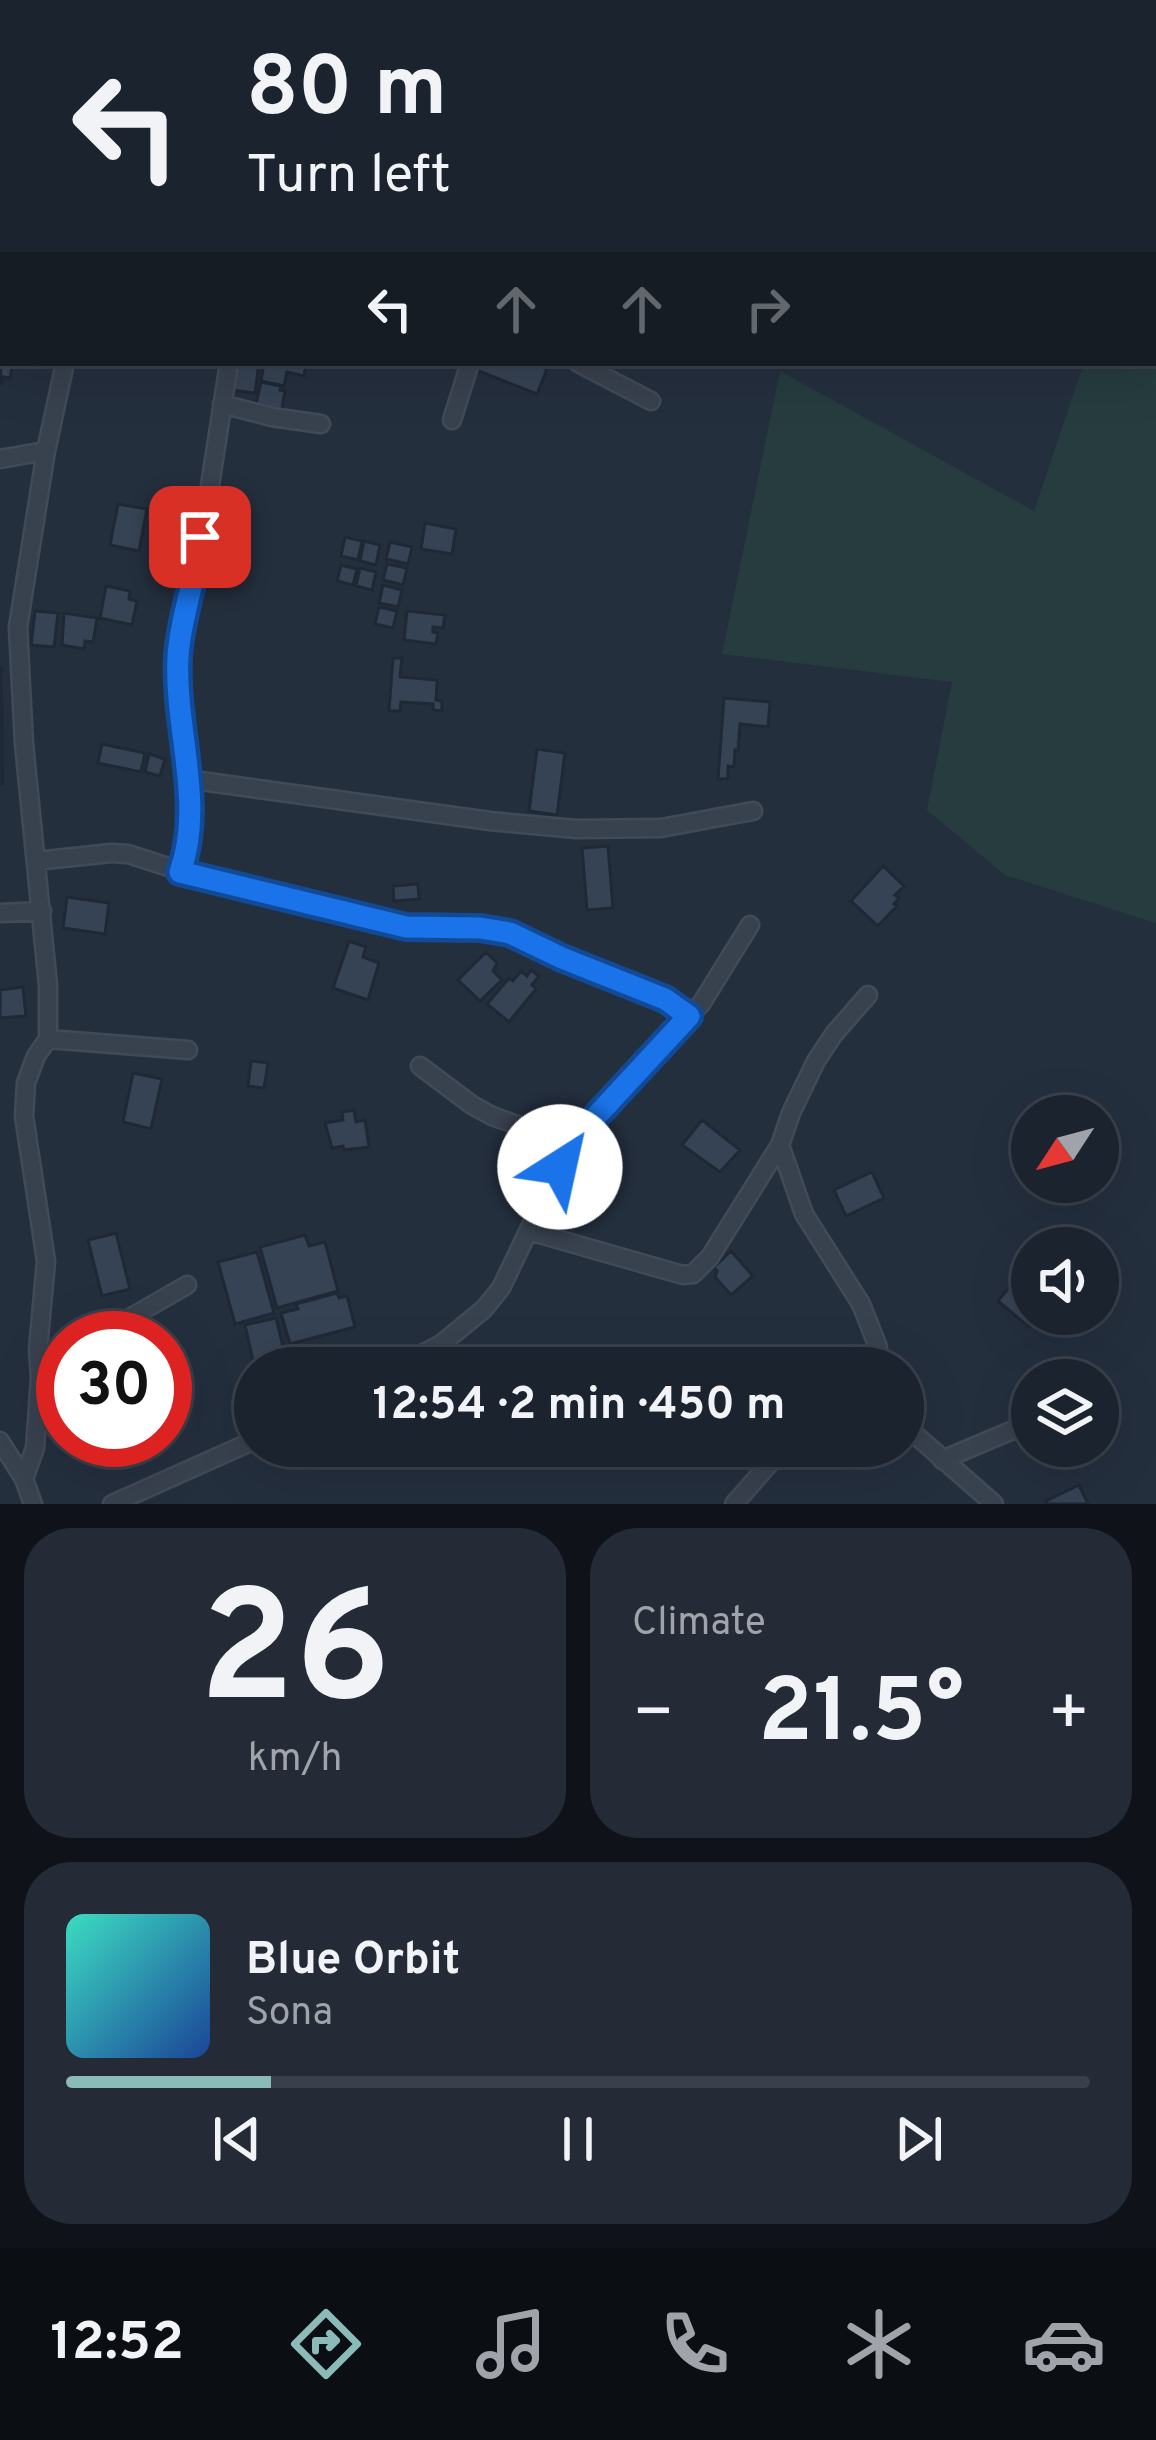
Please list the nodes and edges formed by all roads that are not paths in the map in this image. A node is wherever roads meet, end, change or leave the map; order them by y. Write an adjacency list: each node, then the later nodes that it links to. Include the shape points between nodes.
1 (64, 366): 9 (street)
2 (228, 366): 6 (street)
3 (469, 366): 7 (street)
4 (584, 366): 5 (street)
5 (651, 401)
6 (222, 404): 8 (street); 11 (street, via 178,656)
7 (452, 420)
8 (321, 424)
9 (46, 452): 10 (street); 13 (street, via 18,627)
10 (0, 459)
11 (186, 779): 12 (street, via 576,830 661,828); 14 (street)
12 (753, 811)
13 (37, 861): 14 (street, via 128,854); 15 (street)
14 (180, 872): 19 (street, via 406,927 510,933)
15 (42, 911): 16 (street); 20 (street)
16 (0, 913)
17 (750, 925): 19 (street)
18 (868, 995): 24 (street, via 817,1061)
19 (689, 1016): 23 (street)
20 (48, 1039): 21 (street); 27 (street, via 24,1098 46,1261)
21 (188, 1050)
22 (420, 1066): 23 (street, via 492,1116)
23 (573, 1145): 25 (street)
24 (780, 1145): 25 (street, via 693,1274); 30 (street, via 804,1214 861,1304)
25 (529, 1231): 29 (street, via 501,1288)
26 (187, 1285): 28 (street)
27 (42, 1311)
28 (142, 1311)
29 (436, 1347)
30 (878, 1347)
31 (1011, 1431): 36 (street)
32 (36, 1434): 38 (street)
33 (0, 1441): 38 (street)
34 (924, 1443): 36 (street)
35 (234, 1449): 40 (street)
36 (942, 1460): 42 (street)
37 (767, 1467): 41 (street)
38 (23, 1479): 39 (street)
39 (33, 1504)
40 (112, 1504)
41 (734, 1504)
42 (994, 1504)

